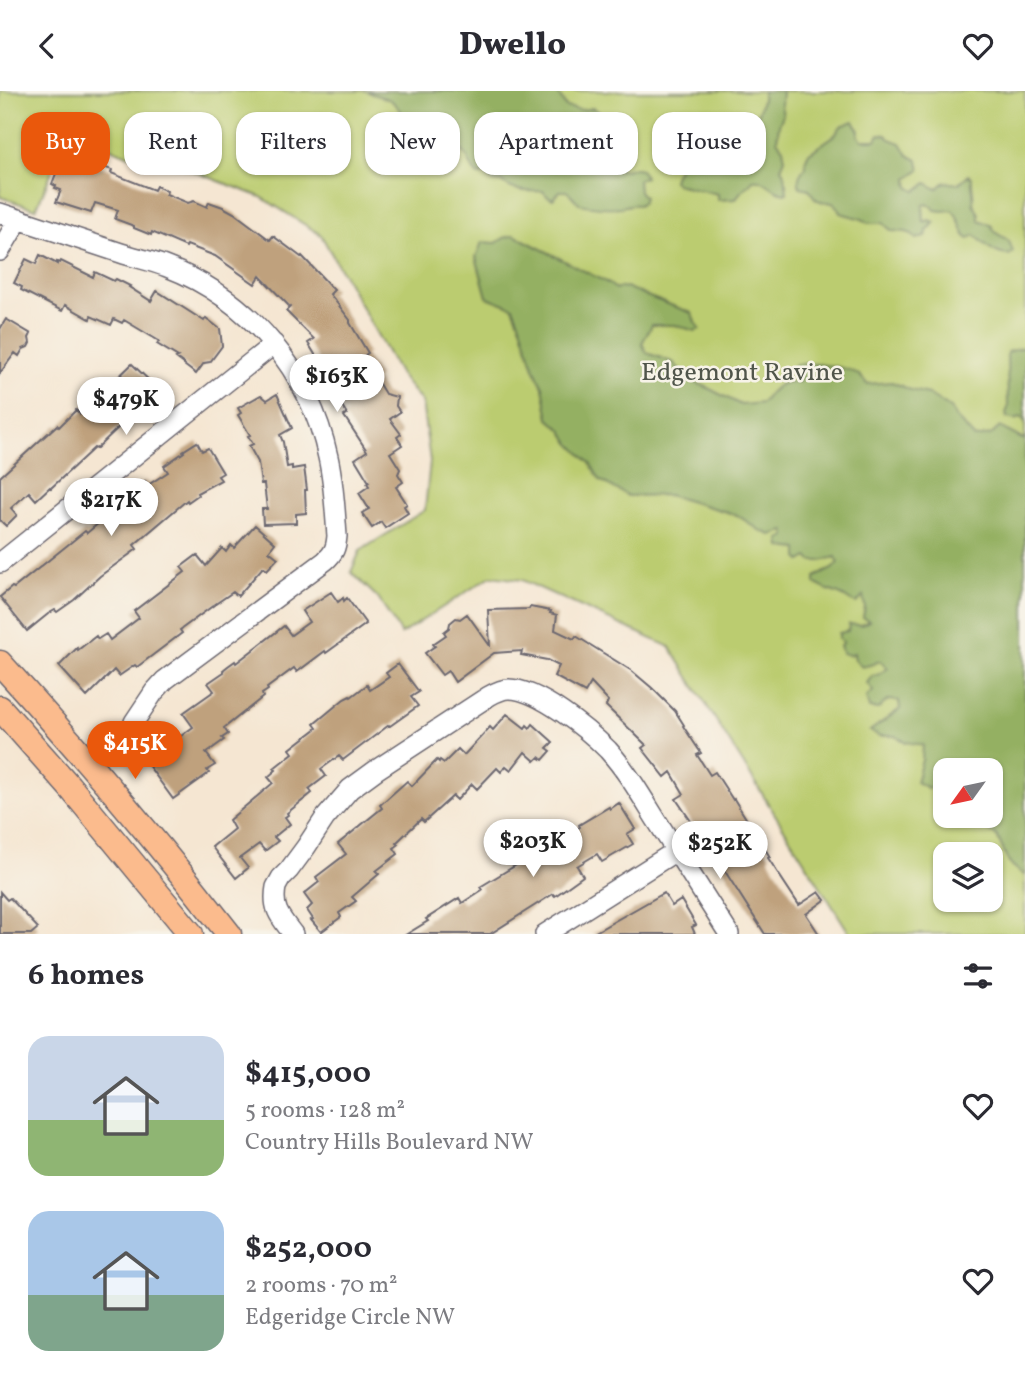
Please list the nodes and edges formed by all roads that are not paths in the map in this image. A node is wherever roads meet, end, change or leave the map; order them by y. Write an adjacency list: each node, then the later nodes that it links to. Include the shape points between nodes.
1 (9, 216): 2 (street); 3 (street, via 167,267 227,300)
2 (0, 251)
3 (274, 344): 4 (street); 7 (street, via 299,378 317,418 332,483 336,548 326,561 165,680)
4 (0, 563)
5 (0, 663): 10 (main road, via 127,806)
6 (0, 708): 9 (main road)
7 (134, 722)
8 (676, 851): 11 (street, via 632,782 589,732 544,701 519,690 503,690 376,770 338,802 276,887 275,908); 12 (street); 13 (street)
9 (191, 934)
10 (229, 934)
11 (293, 934)
12 (545, 934)
13 (729, 934)

